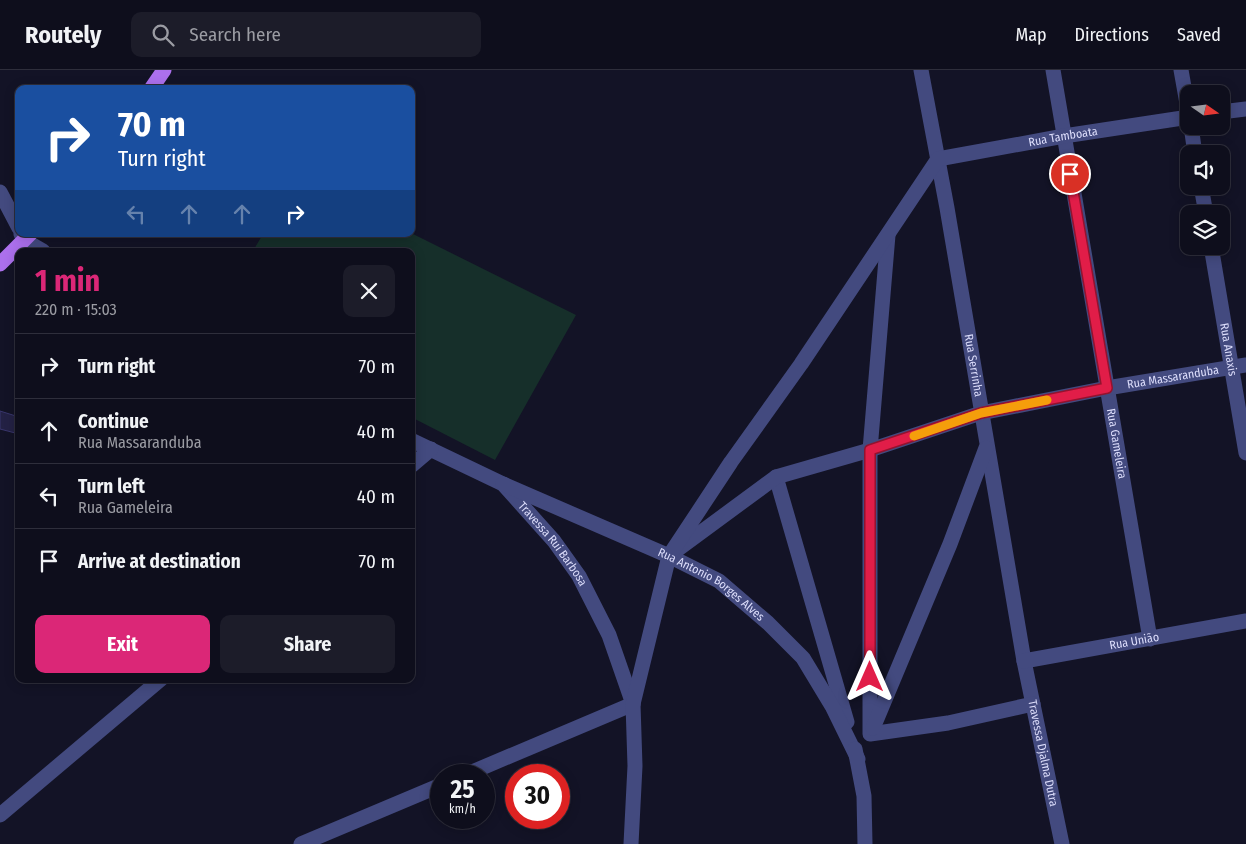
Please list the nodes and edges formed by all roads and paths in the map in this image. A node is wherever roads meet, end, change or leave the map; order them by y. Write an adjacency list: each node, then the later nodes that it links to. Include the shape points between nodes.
1 (164, 70): 5 (main road)
2 (920, 70): 11 (street, Rua Serrinha)
3 (1053, 70): 10 (street, Rua Gameleira)
4 (1181, 70): 6 (street)
5 (154, 85)
6 (1184, 85)
7 (1246, 109): 8 (street)
8 (1230, 111)
9 (1180, 117): 10 (street, Rua Tamboata)
10 (1064, 136): 11 (street, Rua Tamboata); 21 (street, Rua Gameleira)
11 (938, 159): 14 (street); 22 (street, Rua Serrinha)
12 (0, 192): 13 (street)
13 (15, 218)
14 (888, 234): 26 (street); 31 (street)
15 (22, 237): 19 (main road)
16 (28, 237): 17 (street)
17 (40, 248)
18 (1213, 255): 20 (street, Rua Anaxis)
19 (0, 264)
20 (1239, 366): 21 (street, Rua Massaranduba); 27 (street, Rua Anaxis)
21 (1107, 388): 22 (street, Rua Massaranduba); 33 (street, Rua Gameleira)
22 (981, 413): 24 (street, Rua Serrinha); 26 (street, Rua Massaranduba)
23 (415, 442): 25 (street, Travessa Rui Barbosa)
24 (987, 446): 34 (street, Rua Serrinha); 38 (street, via 950,544)
25 (431, 449): 28 (street); 30 (street, Travessa Rui Barbosa)
26 (870, 450): 29 (street, Rua Massaranduba); 38 (street)
27 (1246, 454)
28 (415, 463)
29 (776, 477): 31 (street); 39 (street)
30 (503, 484): 31 (street, Rua Antonio Borges Alves); 36 (street, Travessa Rui Barbosa, via 554,541 579,576 609,635)
31 (669, 556): 36 (street); 39 (street, Rua Antonio Borges Alves, via 719,581 803,658)
32 (1246, 621): 33 (street, Rua União)
33 (1150, 639): 34 (street, Rua União)
34 (1024, 661): 37 (street, Travessa Djalma Dutra)
35 (156, 683): 42 (street)
36 (633, 704): 40 (street); 44 (street, via 635,766)
37 (1033, 704): 38 (street, via 948,723); 46 (street, Travessa Djalma Dutra)
38 (870, 734): 39 (street)
39 (858, 758): 45 (street, via 864,796)
40 (491, 764)
41 (430, 790): 43 (street)
42 (0, 815)
43 (301, 844)
44 (631, 844)
45 (865, 844)
46 (1062, 844)

